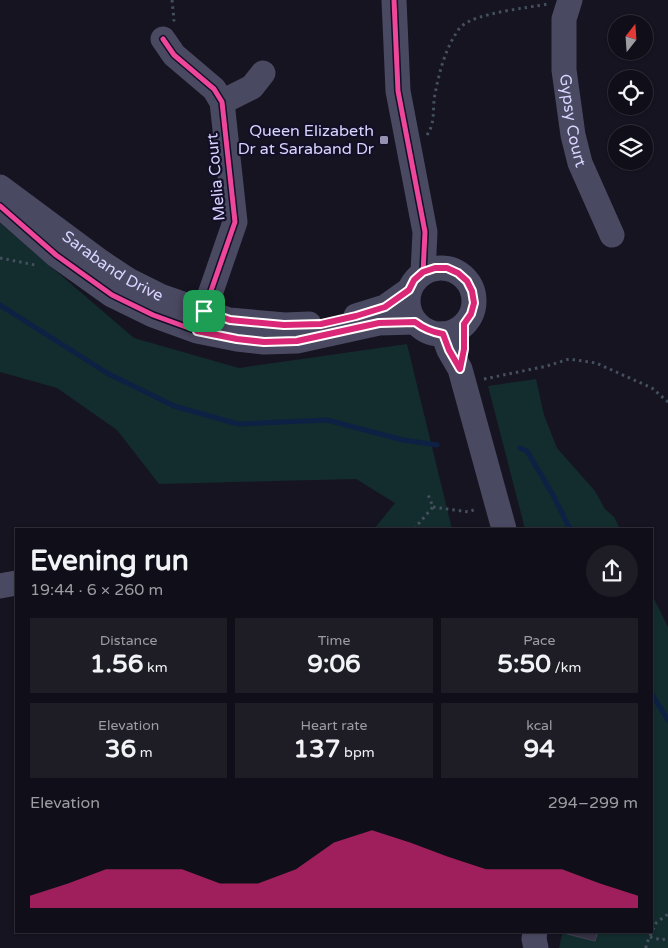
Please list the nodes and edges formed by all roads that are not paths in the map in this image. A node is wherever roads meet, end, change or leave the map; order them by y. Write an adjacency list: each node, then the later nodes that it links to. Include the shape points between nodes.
1 (394, 0): 9 (street, via 398,91 425,232)
2 (570, 0): 8 (street, Gypsy Court, via 564,19 564,70 573,135 580,163)
3 (163, 39): 5 (street, via 174,56 214,89)
4 (263, 73): 5 (street, via 252,87)
5 (222, 102): 10 (street, Melia Court, via 235,222)
6 (0, 186): 10 (street, Saraband Drive, via 101,262)
7 (0, 206): 10 (street, Saraband Drive, via 56,255 112,295 153,315)
8 (612, 235)
9 (426, 277): 10 (street, Saraband Drive, via 385,307 321,324); 11 (street, via 407,302); 12 (street, via 458,273 467,281 474,303 471,314)
10 (200, 321): 11 (street, Saraband Drive, via 237,339 264,342 297,341 379,323)
11 (415, 322): 12 (street, via 432,332)
12 (454, 329): 13 (street, via 449,350 471,374)
13 (504, 528)
14 (15, 583): 15 (street)
15 (0, 586)

